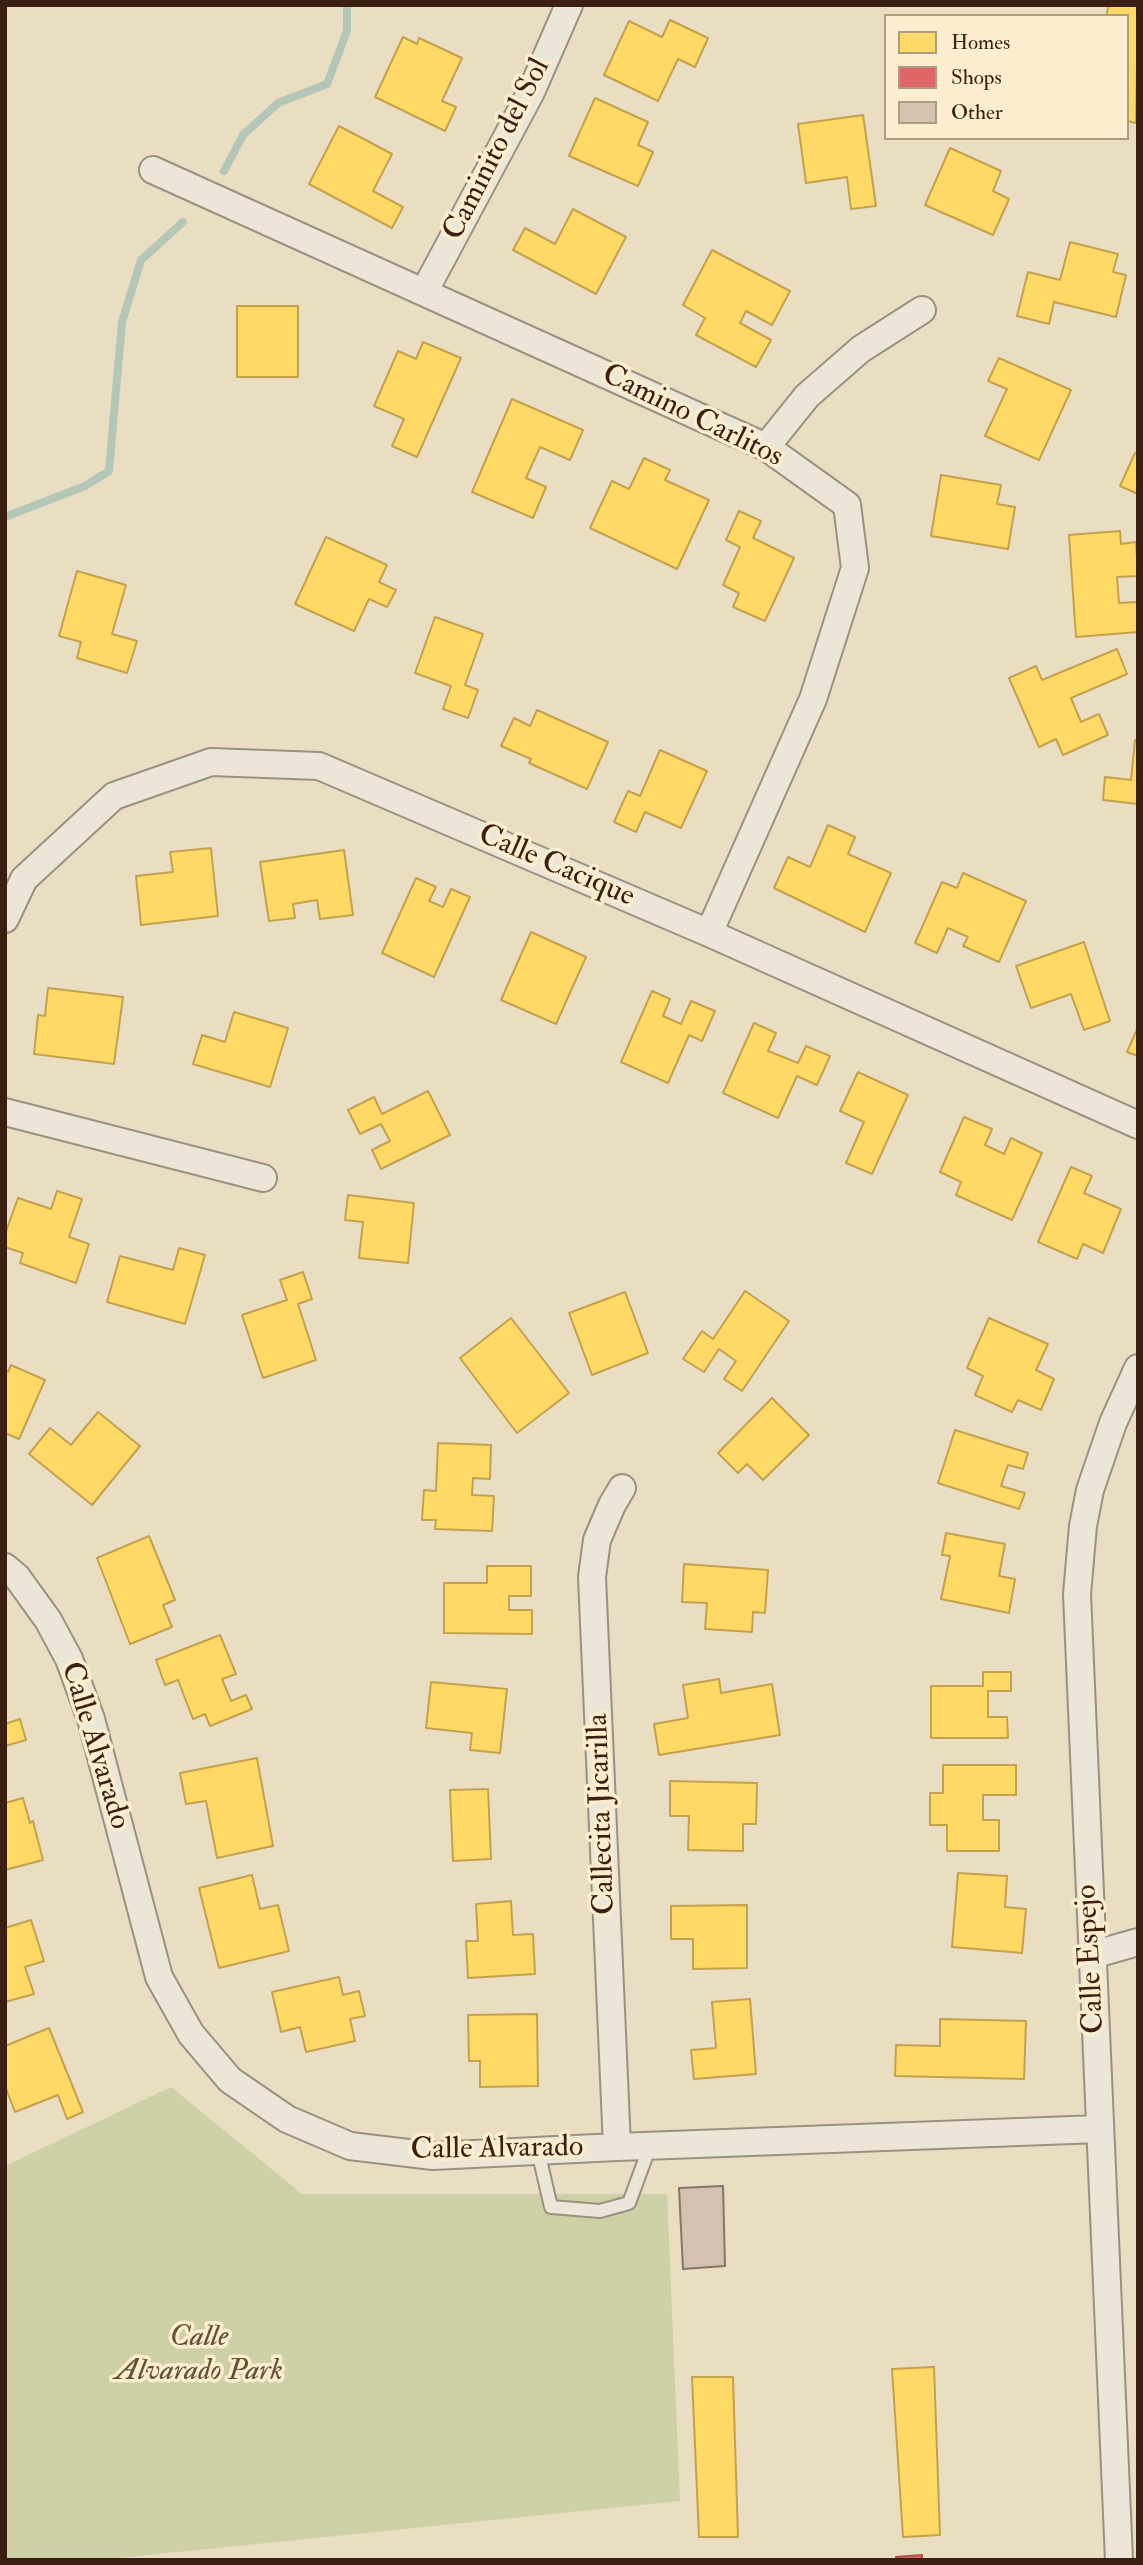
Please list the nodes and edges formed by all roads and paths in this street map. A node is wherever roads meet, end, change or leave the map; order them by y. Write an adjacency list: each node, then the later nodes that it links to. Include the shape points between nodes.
1 (569, 5): 3 (street, Caminito del Sol, via 531,92)
2 (153, 170): 3 (street, Camino Carlitos)
3 (424, 292): 5 (street, Camino Carlitos)
4 (922, 310): 5 (street, via 861,349 807,396)
5 (766, 446): 7 (street, Camino Carlitos, via 847,505 855,568 813,699)
6 (5, 919): 7 (street, Calle Cacique, via 24,879 114,796 211,762 319,766)
7 (709, 933): 9 (street, Calle Cacique)
8 (5, 1112): 10 (street)
9 (1138, 1125)
10 (263, 1178)
11 (1138, 1368): 15 (street, Calle Espejo, via 1097,1468 1079,1560 1077,1625)
12 (622, 1488): 18 (street, Callecita Jicarilla, via 597,1541 592,1577)
13 (5, 1567): 19 (street, Calle Alvarado, via 48,1620 78,1683 159,1978 191,2034 230,2080 287,2119 350,2146 433,2156)
14 (1138, 1942): 15 (street)
15 (1092, 1955): 16 (street, Calle Espejo)
16 (1099, 2129): 17 (street, Calle Alvarado); 20 (street, Calle Espejo)
17 (650, 2146): 18 (street, Calle Alvarado); 19 (lane, via 629,2203 600,2211 551,2207)
18 (617, 2147): 19 (street, Calle Alvarado)
19 (538, 2151)
20 (1127, 2517): 21 (street, Calle Espejo)
21 (1119, 2560)

